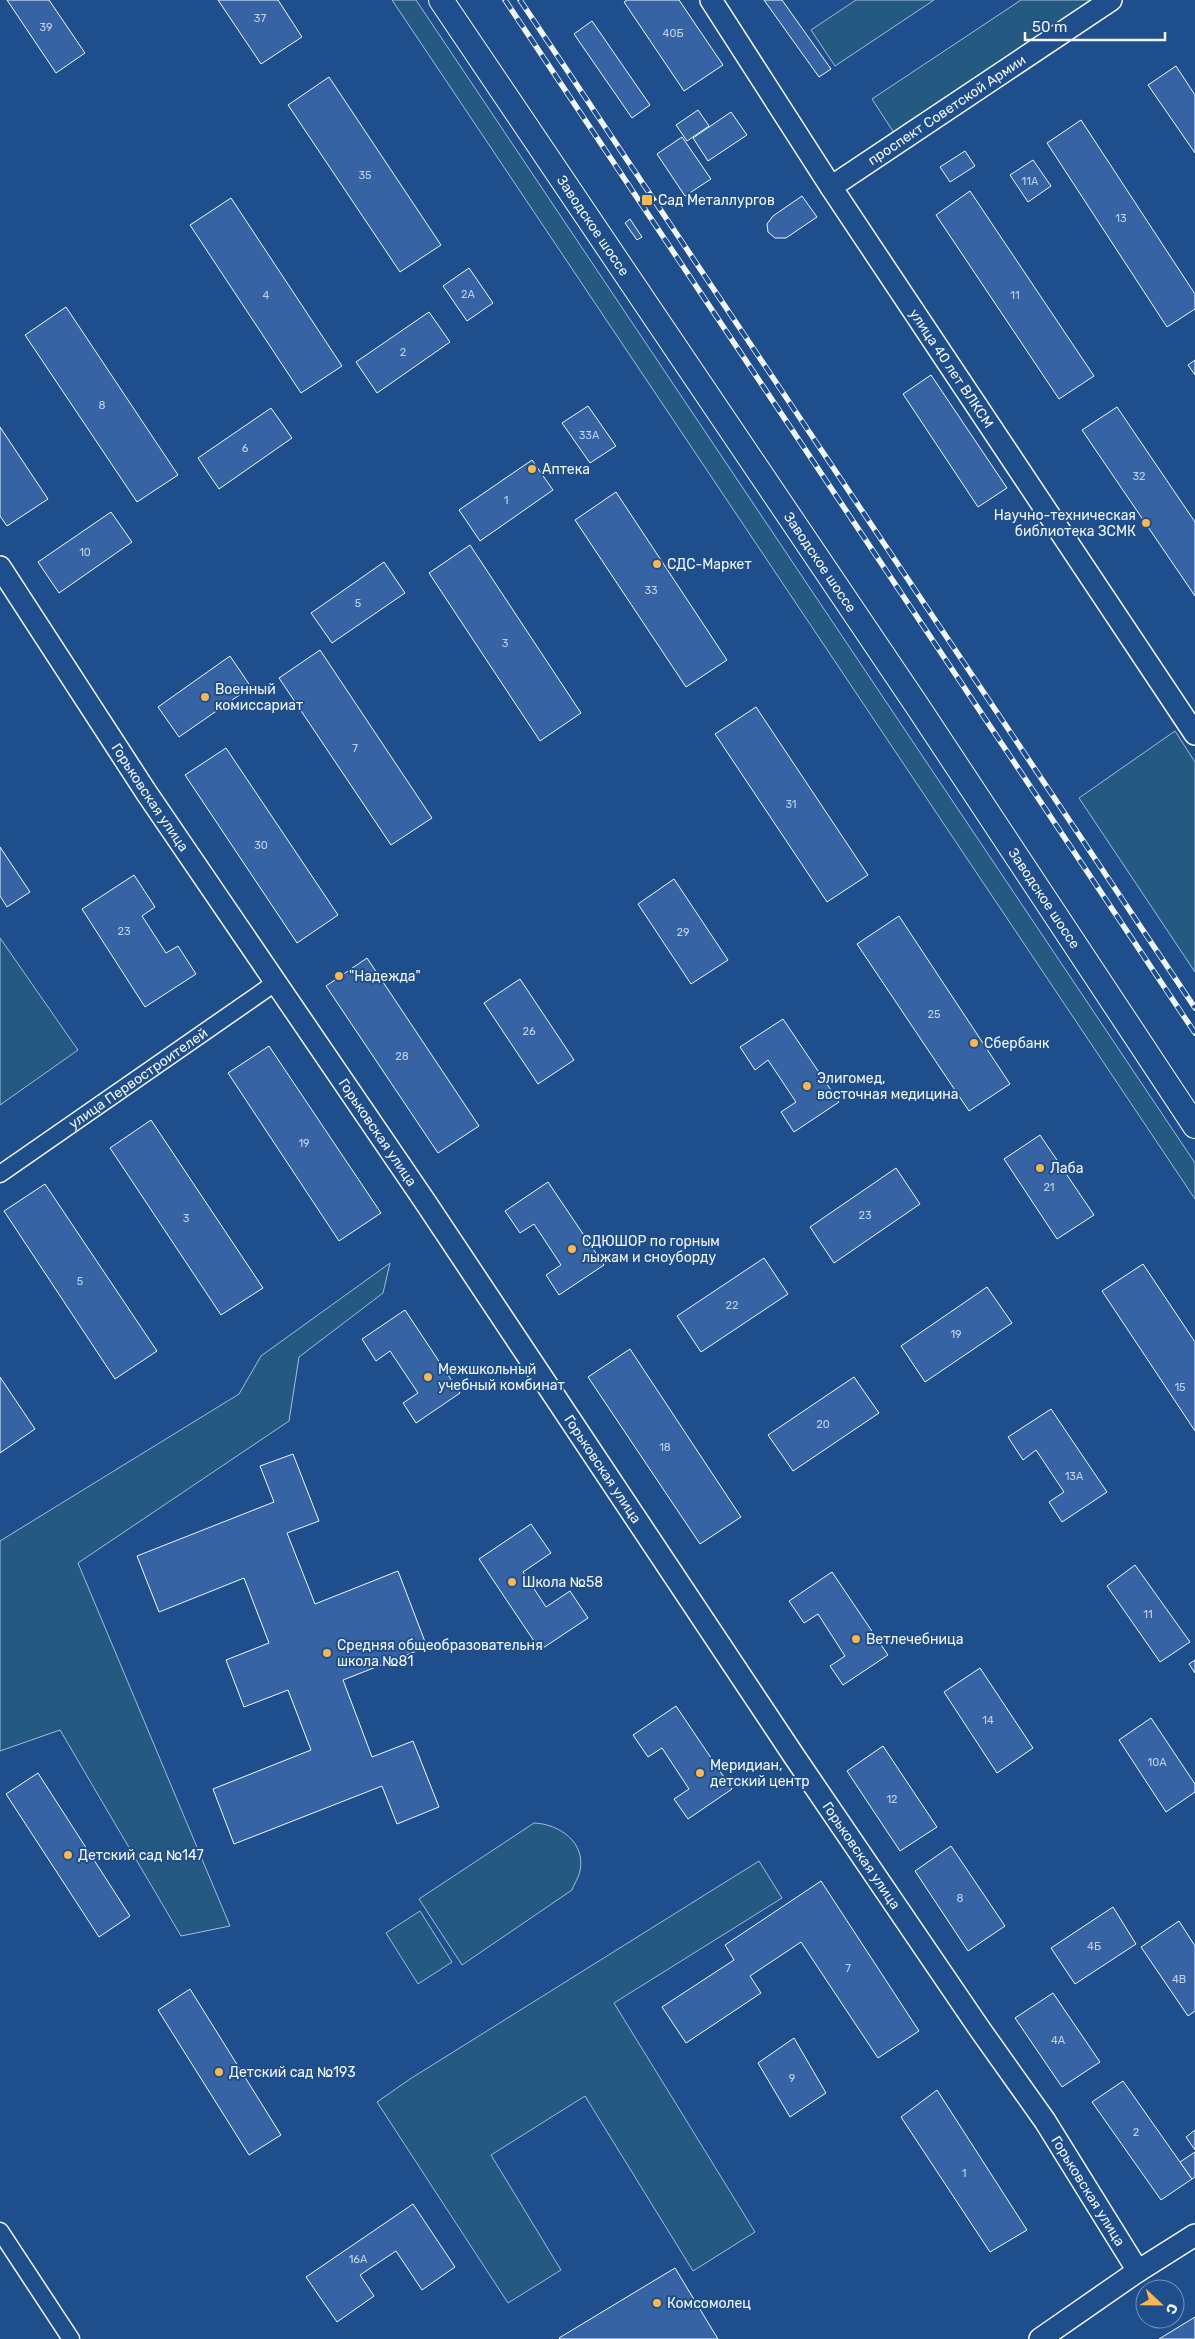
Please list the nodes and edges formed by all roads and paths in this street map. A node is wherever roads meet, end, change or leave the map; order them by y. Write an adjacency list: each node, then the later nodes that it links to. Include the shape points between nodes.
1 (441, 0): 8 (main road, Заводское шоссе, via 916,704)
2 (711, 0): 4 (street, улица 40 лет ВЛКСМ)
3 (1111, 0): 4 (street, проспект Советской Армии)
4 (831, 187): 6 (street, улица 40 лет ВЛКСМ)
5 (0, 568): 7 (street, Горьковская улица)
6 (1195, 734)
7 (275, 983): 9 (street, улица Первостроителей); 12 (street, Горьковская улица, via 438,1220 794,1756 1045,2121)
8 (1195, 1126)
9 (0, 1174)
10 (0, 2230): 13 (street)
11 (1195, 2235): 12 (street)
12 (1138, 2271): 14 (street)
13 (71, 2339)
14 (1040, 2339)

